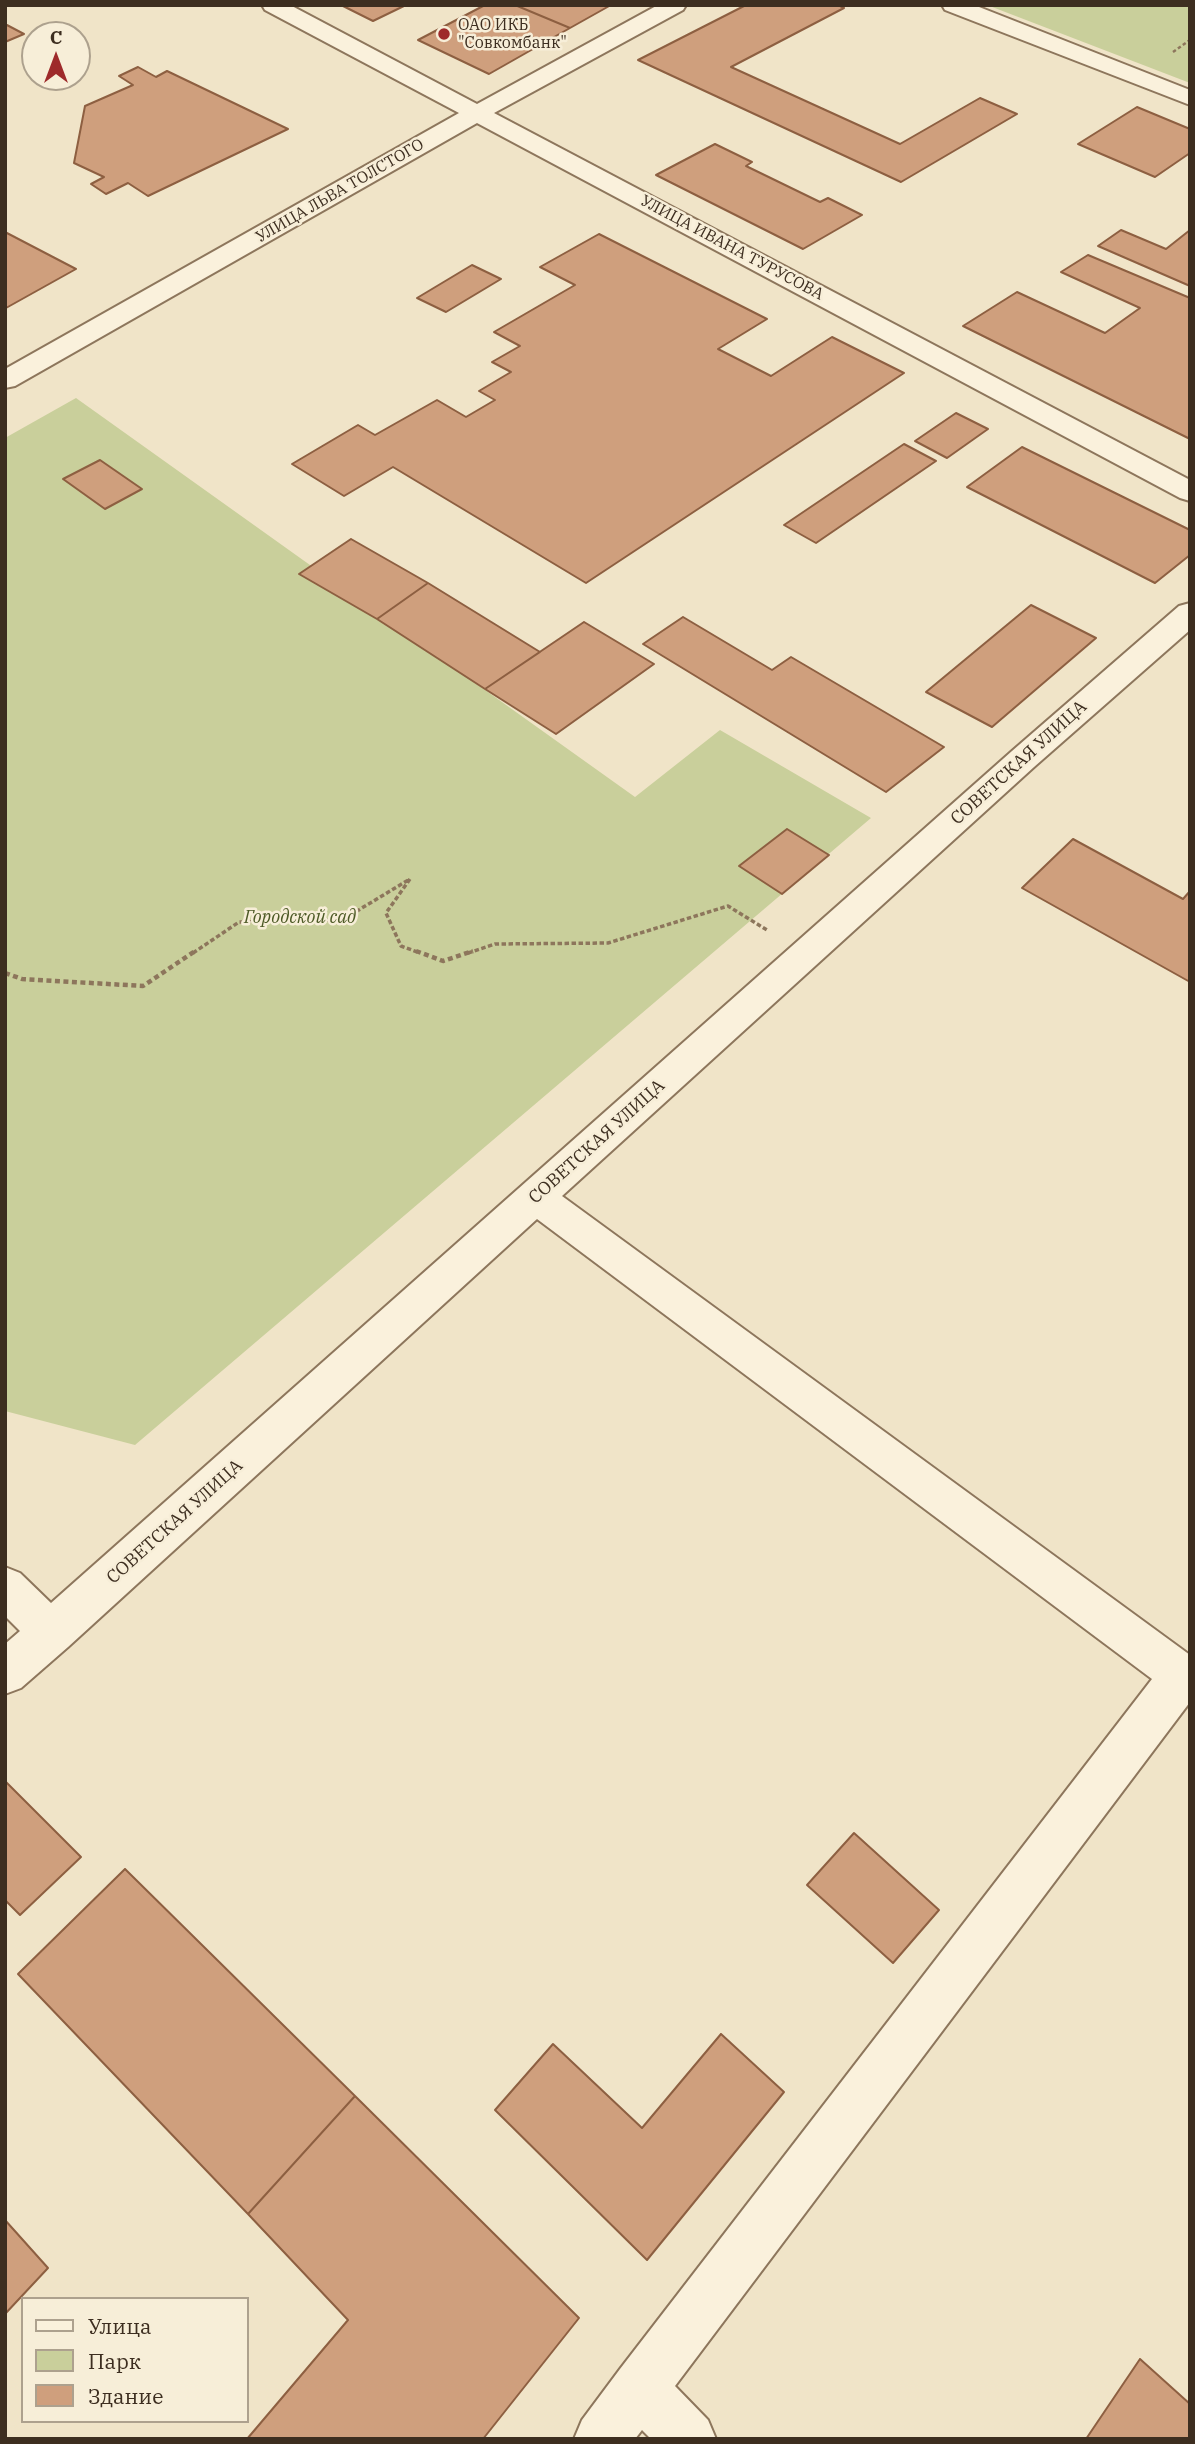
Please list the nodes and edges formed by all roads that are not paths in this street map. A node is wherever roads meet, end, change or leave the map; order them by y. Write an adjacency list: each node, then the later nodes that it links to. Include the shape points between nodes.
1 (273, 5): 5 (street, УЛИЦА ИВАНА ТУРУСОВА)
2 (675, 5): 5 (street, УЛИЦА ЛЬВА ТОЛСТОГО)
3 (953, 5): 4 (street)
4 (1190, 98)
5 (477, 113): 6 (street, УЛИЦА ЛЬВА ТОЛСТОГО); 7 (street, УЛИЦА ИВАНА ТУРУСОВА)
6 (5, 380)
7 (1190, 492)
8 (1190, 613): 9 (street, СОВЕТСКАЯ УЛИЦА)
9 (536, 1197): 11 (street, СОВЕТСКАЯ УЛИЦА); 13 (street)
10 (5, 1587): 11 (street)
11 (52, 1633): 12 (street, СОВЕТСКАЯ УЛИЦА)
12 (5, 1673)
13 (1186, 1678): 14 (street)
14 (639, 2388): 15 (street); 16 (street)
15 (601, 2439)
16 (689, 2439)

